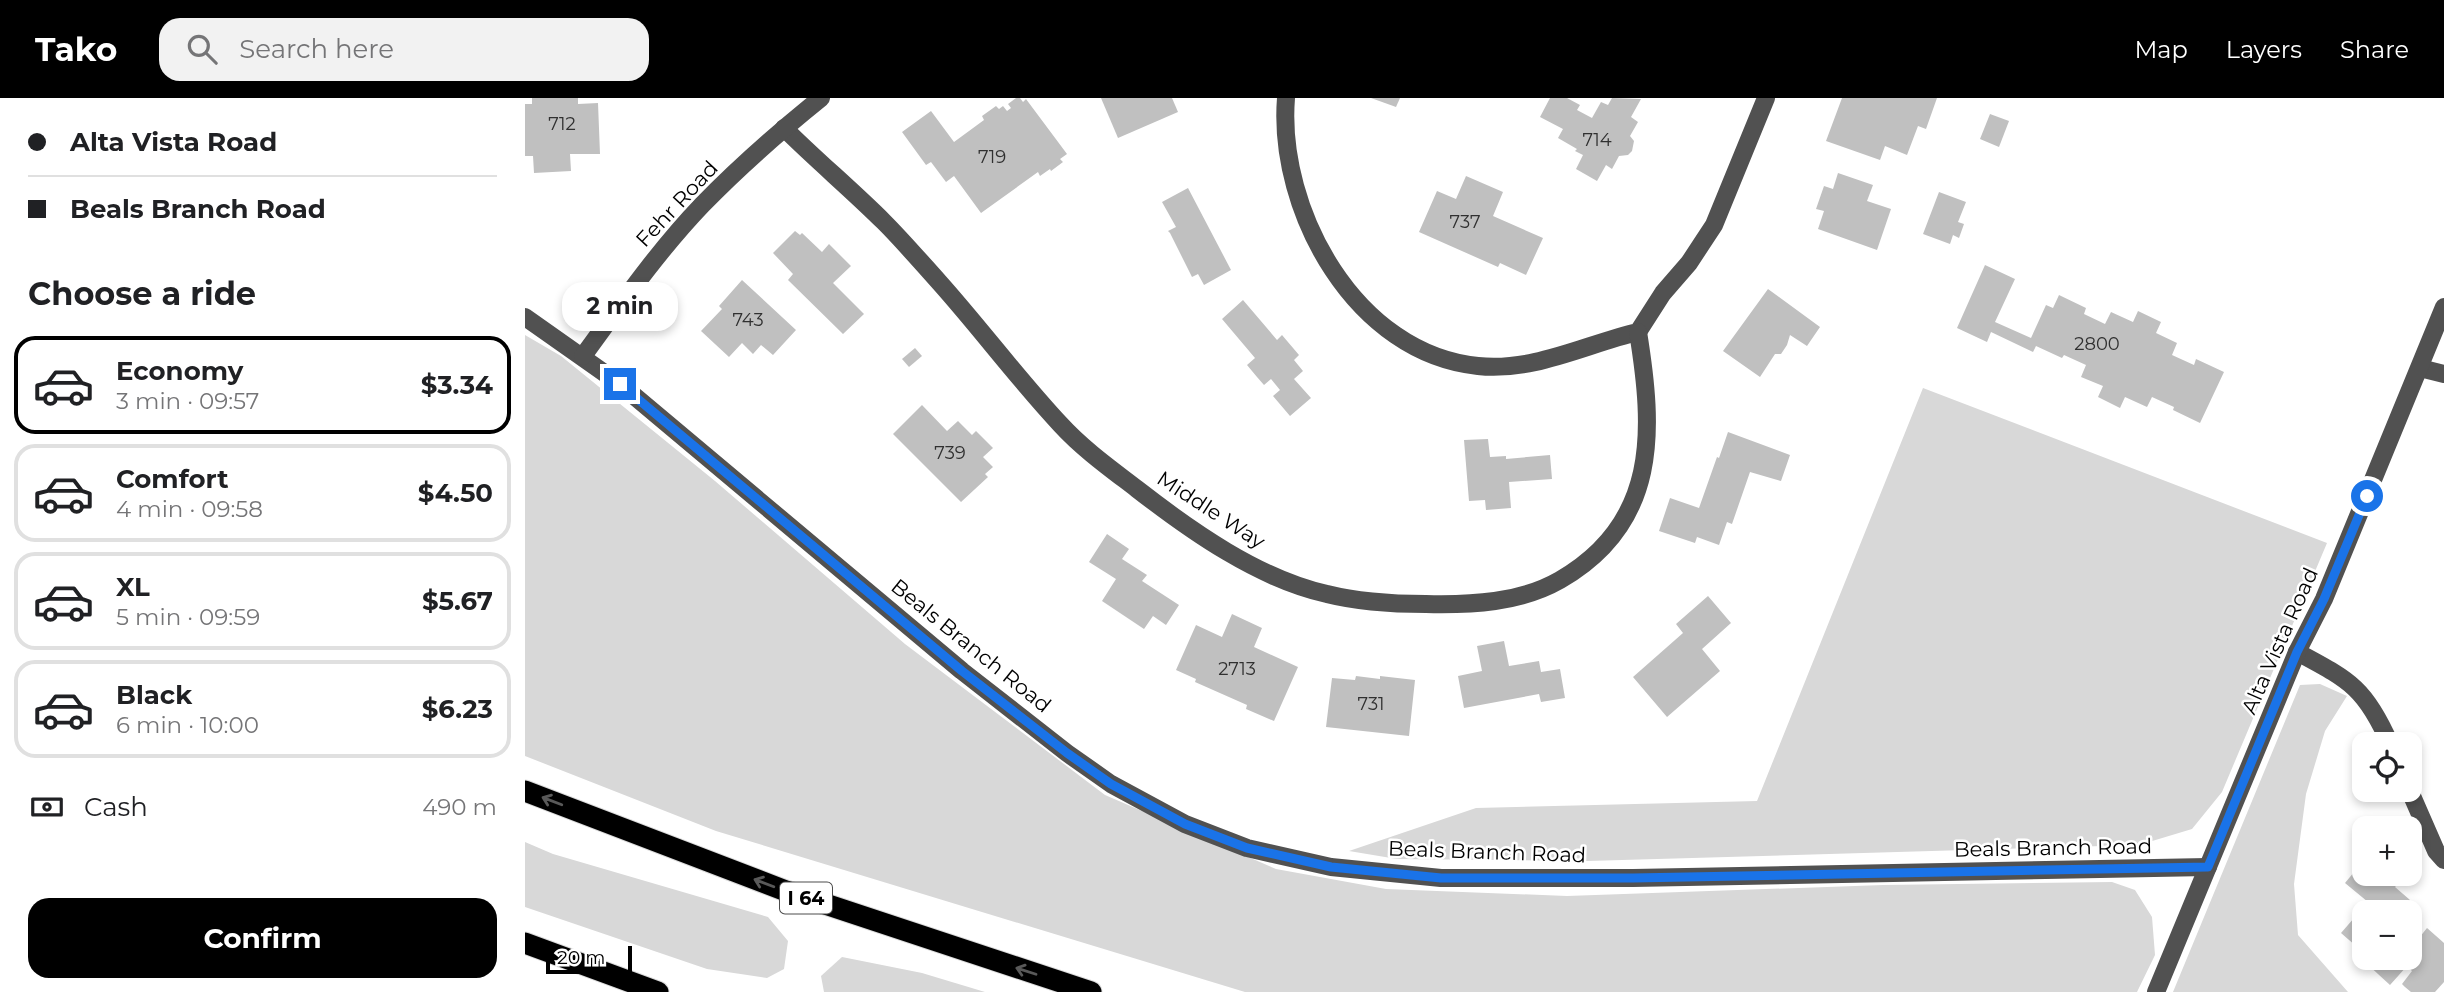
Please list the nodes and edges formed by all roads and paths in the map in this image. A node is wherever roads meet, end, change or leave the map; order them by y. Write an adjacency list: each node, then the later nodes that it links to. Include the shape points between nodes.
1 (821, 98): 4 (street, Fehr Road)
2 (1286, 98): 7 (street, via 1287,137 1304,215 1337,278 1393,333 1454,362 1512,366)
3 (1766, 98): 7 (street, via 1714,225)
4 (784, 128): 7 (street, Middle Way, via 885,222 1091,454 1225,551 1326,594 1455,605 1519,597 1578,568 1615,532 1629,510 1647,453 1646,376); 8 (street, Fehr Road, via 702,205 640,278)
5 (2444, 307): 9 (street, Alta Vista Road)
6 (525, 317): 8 (street, Beals Branch Road)
7 (1638, 332)
8 (583, 356): 16 (street, Beals Branch Road, via 1067,753 1111,784 1185,824 1247,848 1331,867 1441,878)
9 (2420, 368): 10 (street); 11 (street, Alta Vista Road, via 2324,599)
10 (2444, 374)
11 (2297, 652): 12 (street, via 2346,678); 16 (street, Alta Vista Road)
12 (2385, 732)
13 (525, 791): 19 (highway, I 64, one-way to 13, via 786,891)
14 (2416, 802): 15 (street)
15 (2441, 853)
16 (2208, 867): 20 (street, Alta Vista Road)
17 (525, 943): 18 (highway)
18 (658, 992)
19 (1091, 992)
20 (2156, 992)

